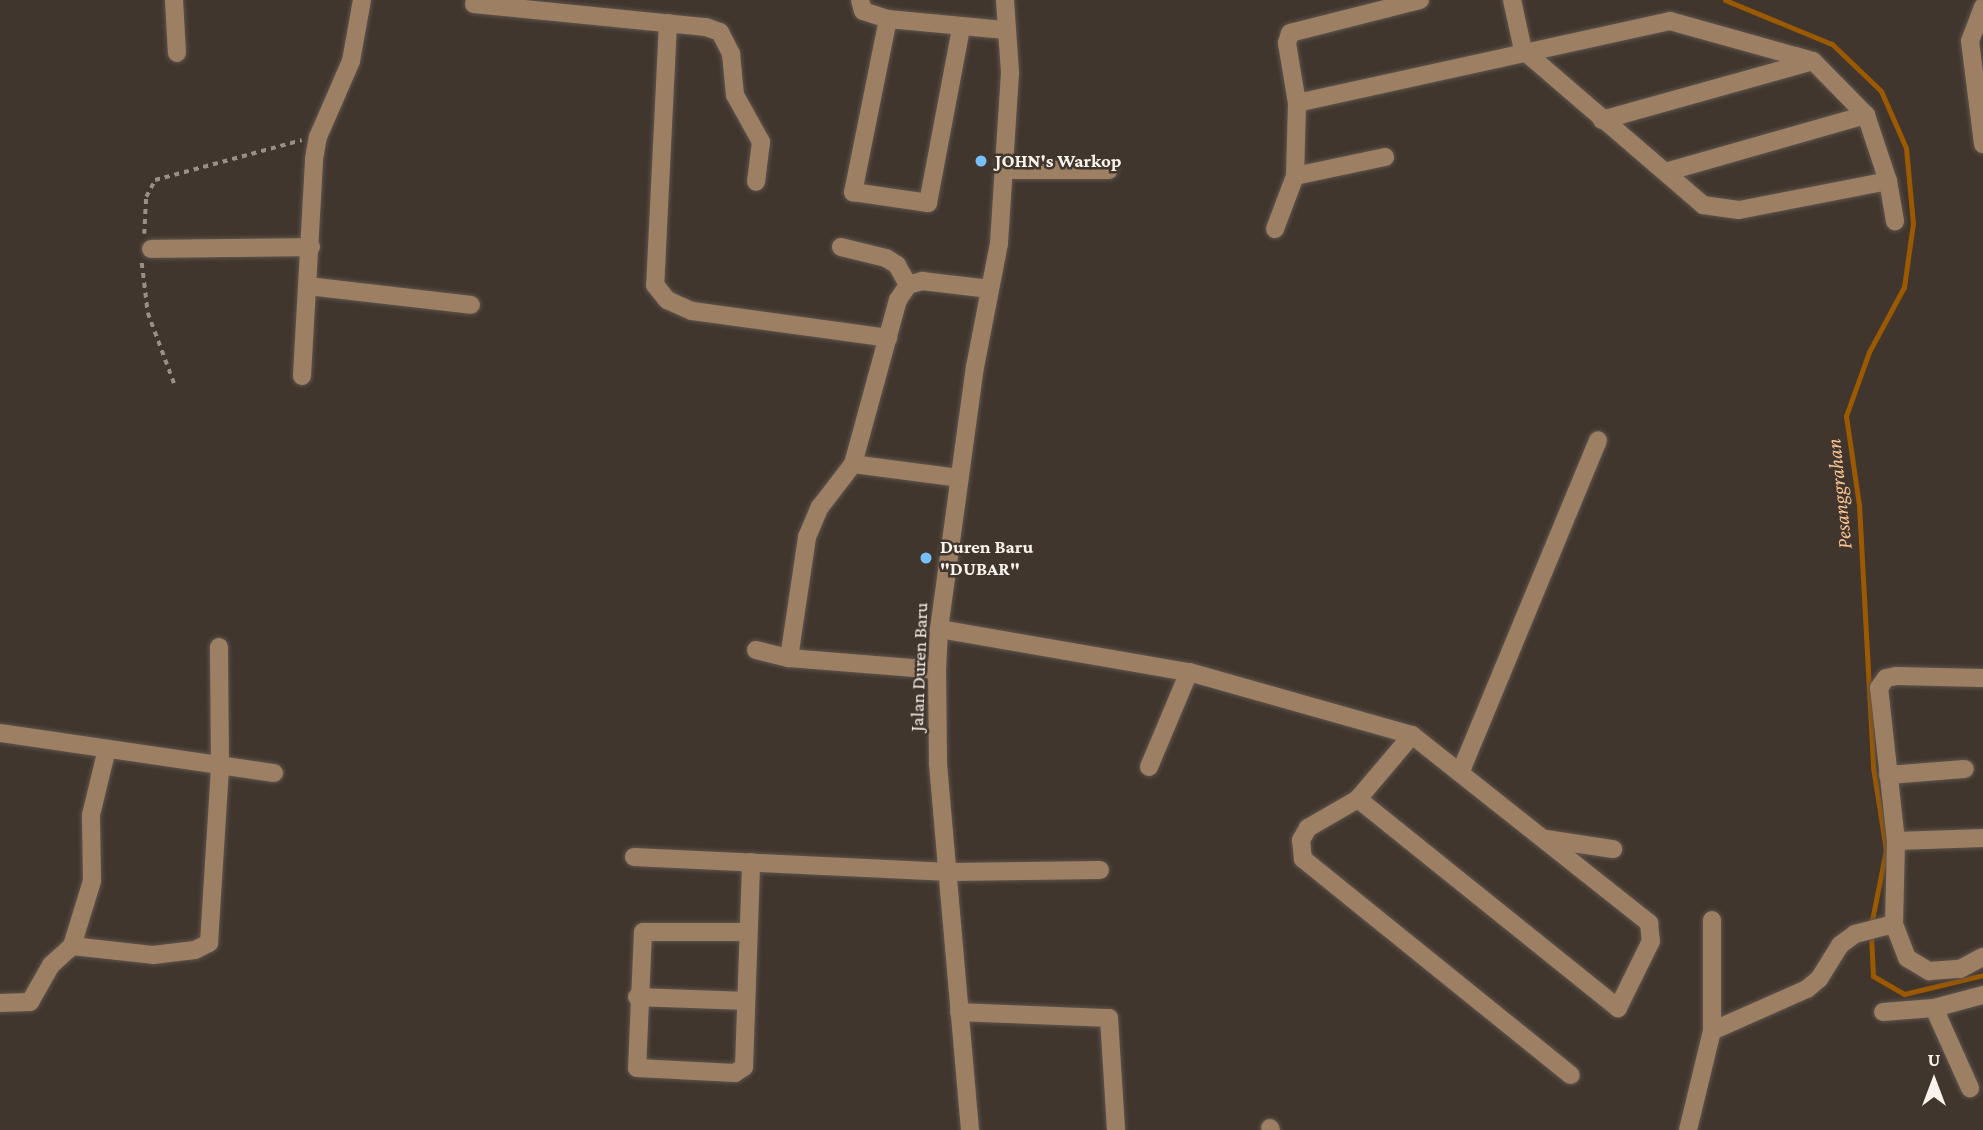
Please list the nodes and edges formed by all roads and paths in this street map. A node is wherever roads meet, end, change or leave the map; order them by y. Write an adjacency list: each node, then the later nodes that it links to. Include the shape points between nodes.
1 (174, 0): 15 (street)
2 (362, 0): 20 (street, via 351,61)
3 (860, 0): 10 (street, via 863,11)
4 (1005, 0): 13 (street, Jalan Duren Baru)
5 (1420, 0): 17 (street, via 1290,33 1287,43)
6 (1512, 0): 14 (street)
7 (474, 4): 8 (street)
8 (559, 7): 11 (street)
9 (1983, 7): 21 (street, via 1970,41)
10 (888, 19): 12 (street); 12 (street, via 853,192 928,203)
11 (668, 23): 28 (street, via 706,27 720,32 728,43 735,95 761,142); 38 (street, via 655,285 667,300 692,311)
12 (961, 29): 13 (street)
13 (1005, 30): 23 (street, Jalan Duren Baru, via 1010,72)
14 (1523, 50): 16 (street, via 1670,21); 17 (street); 19 (street)
15 (177, 53)
16 (1814, 61): 18 (street); 19 (street)
17 (1297, 103): 26 (street)
18 (1866, 115): 25 (street); 27 (street)
19 (1602, 120): 25 (street)
20 (318, 138): 31 (path, via 155,180 146,197); 32 (street)
21 (1983, 144)
22 (1385, 157): 26 (street)
23 (1006, 170): 24 (street); 36 (street, Jalan Duren Baru)
24 (1109, 170)
25 (1669, 171): 27 (street, via 1703,205 1721,210)
26 (1295, 176): 30 (street)
27 (1888, 181): 29 (street)
28 (755, 182)
29 (1895, 221)
30 (1275, 229)
31 (146, 246): 32 (street); 40 (path, via 148,313)
32 (310, 247): 35 (street)
33 (841, 247): 34 (street, via 886,258 897,265)
34 (908, 285): 36 (street, via 933,281); 38 (street, via 898,300)
35 (308, 286): 37 (street); 39 (street)
36 (990, 289): 43 (street, Jalan Duren Baru)
37 (471, 305)
38 (888, 338): 42 (street)
39 (302, 376)
40 (174, 383)
41 (1598, 440): 57 (street)
42 (853, 464): 43 (street); 47 (street, via 820,507 807,537)
43 (960, 478): 44 (street, Jalan Duren Baru)
44 (939, 629): 48 (street, Jalan Duren Baru); 49 (street)
45 (219, 647): 54 (street)
46 (756, 650): 47 (street)
47 (789, 658): 48 (street)
48 (937, 670): 68 (street, Jalan Duren Baru, via 938,762)
49 (1189, 672): 52 (street); 55 (street)
50 (1983, 678): 59 (street, via 1896,676 1882,682 1879,701)
51 (0, 733): 53 (street)
52 (1412, 735): 57 (street); 60 (street)
53 (107, 749): 54 (street); 72 (street, via 92,815 92,881)
54 (220, 766): 58 (street); 72 (street, via 209,943 195,950 153,955)
55 (1149, 767)
56 (1965, 769): 59 (street)
57 (1461, 771): 61 (street)
58 (274, 774)
59 (1888, 775): 63 (street)
60 (1358, 799): 61 (street, via 1618,1009 1651,941 1651,927); 82 (street, via 1308,828 1301,847 1306,864)
61 (1542, 838): 64 (street)
62 (1983, 838): 63 (street)
63 (1896, 841): 70 (street)
64 (1613, 849)
65 (634, 858): 66 (street)
66 (751, 862): 68 (street); 71 (street)
67 (1100, 870): 68 (street)
68 (950, 872): 79 (street, Jalan Duren Baru)
69 (1712, 920): 81 (street)
70 (1887, 926): 73 (street, via 1907,958 1929,971 1960,969); 81 (street, via 1855,934 1840,945 1819,979 1807,989)
71 (748, 932): 75 (street, via 643,932); 76 (street)
72 (72, 946): 77 (street, via 51,965 30,1002)
73 (1983, 957)
74 (1983, 995): 78 (street)
75 (637, 997): 76 (street); 76 (street, via 634,1063 643,1070 740,1071)
76 (746, 1001)
77 (0, 1003)
78 (1934, 1008): 80 (street); 83 (street)
79 (959, 1012): 84 (street, Jalan Duren Baru); 85 (street, via 1109,1018)
80 (1883, 1012)
81 (1712, 1031): 86 (street)
82 (1571, 1075)
83 (1970, 1088)
84 (970, 1130)
85 (1116, 1130)
86 (1688, 1130)

